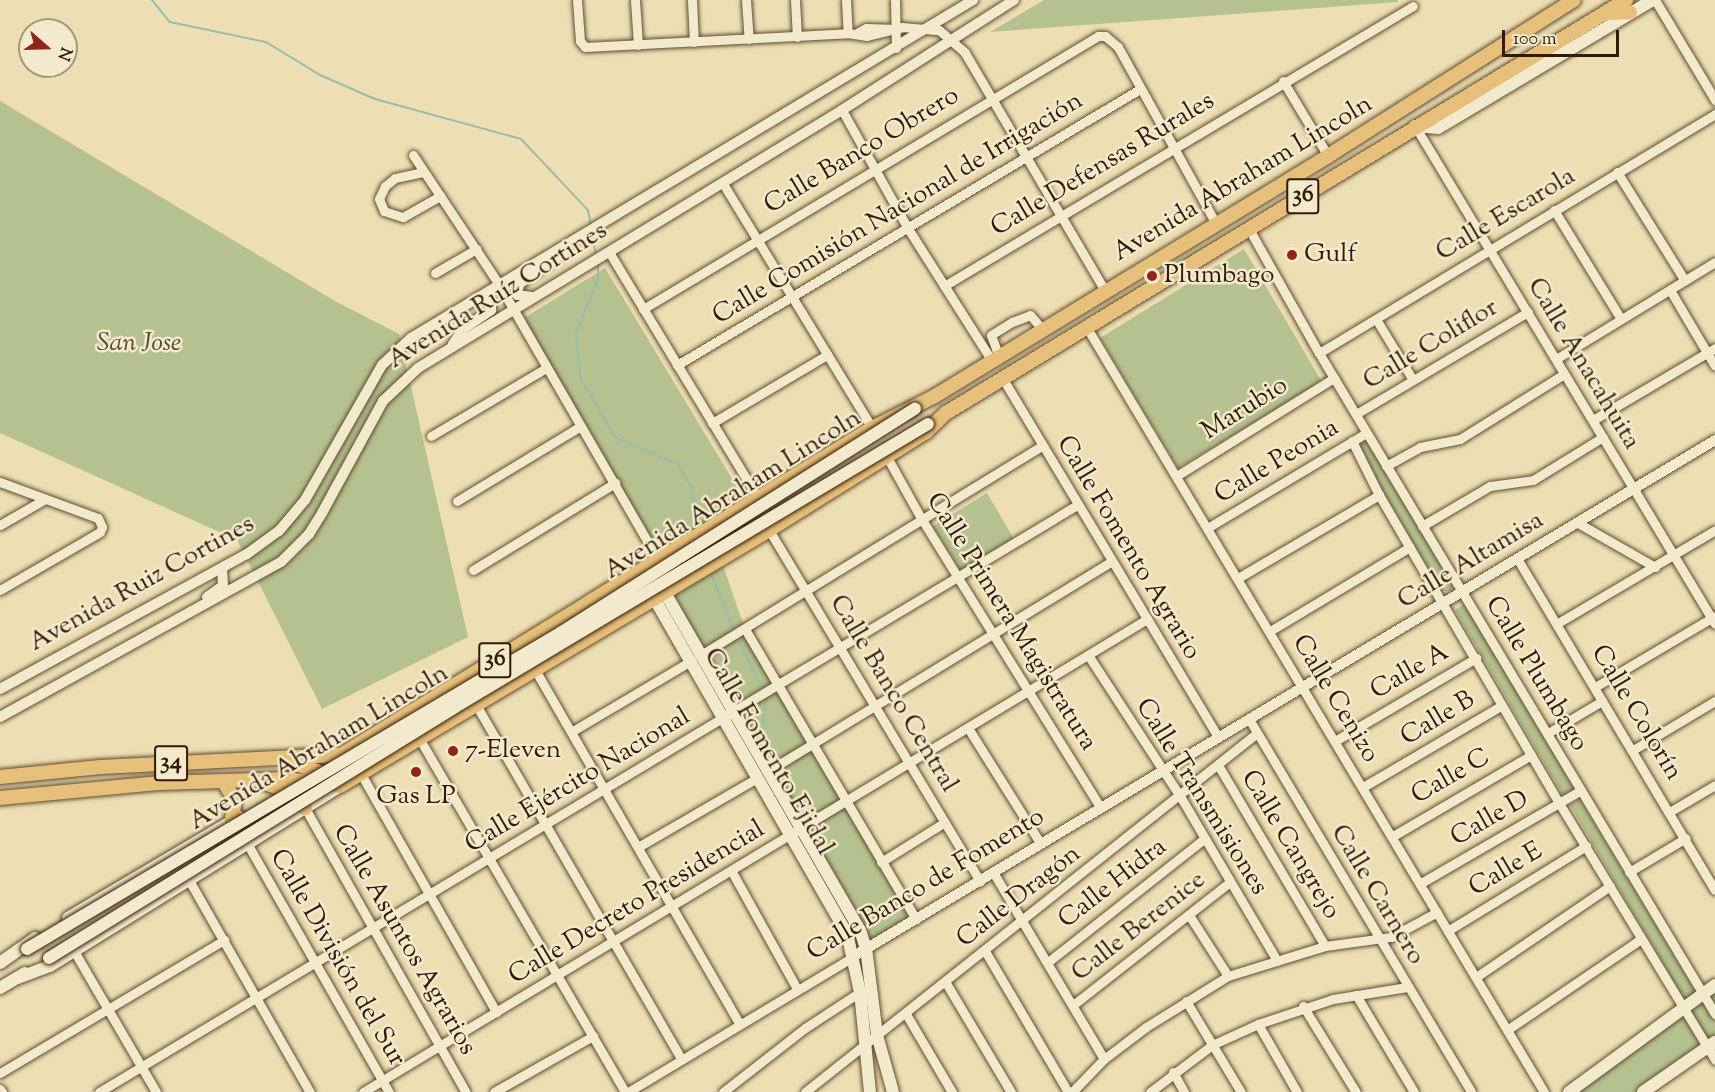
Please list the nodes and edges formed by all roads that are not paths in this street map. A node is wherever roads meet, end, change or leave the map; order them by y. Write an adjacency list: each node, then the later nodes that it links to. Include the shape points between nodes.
1 (577, 0): 21 (street, via 582,45)
2 (635, 0): 21 (street)
3 (692, 0): 20 (street)
4 (746, 0): 19 (street)
5 (795, 0): 17 (street)
6 (846, 0): 16 (street)
7 (895, 0): 14 (street)
8 (973, 0): 15 (street, Avenida Ruíz Cortines)
9 (1014, 0): 18 (street, Avenida Ruíz Cortines)
10 (1573, 0): 34 (main road, Avenida Abraham Lincoln / 36)
11 (1654, 0): 13 (main road); 28 (street)
12 (1413, 6): 25 (street, Calle Defensas Rurales)
13 (1628, 6): 23 (main road); 24 (main road, 36, via 1604,14)
14 (894, 28): 15 (street); 16 (street, via 878,35); 22 (street)
15 (928, 28): 18 (street); 22 (street, Avenida Ruíz Cortines)
16 (853, 33): 17 (street)
17 (797, 37): 19 (street)
18 (950, 38): 27 (street, via 961,48); 29 (street, Avenida Ruíz Cortines)
19 (749, 39): 20 (street)
20 (694, 42): 21 (street)
21 (638, 45)
22 (896, 48): 47 (street, Avenida Ruíz Cortines)
23 (1534, 69): 24 (main road); 31 (main road, via 1438,128)
24 (1508, 71): 31 (main road, 36)
25 (1283, 81): 32 (street, Calle Defensas Rurales); 34 (street)
26 (1140, 89): 27 (street, Calle Banco Obrero, via 1118,47 1105,36 1089,38); 32 (street); 35 (street, Calle Comisión Nacional de Irrigación)
27 (991, 99): 35 (street); 36 (street, Calle Banco Obrero)
28 (1715, 100)
29 (842, 110): 36 (street); 39 (street, Avenida Ruíz Cortines)
30 (1715, 114): 38 (street, Calle Escarola)
31 (1416, 126): 45 (main road, 36); 49 (street, Calle Anacahuita)
32 (1173, 146): 42 (street, Calle Defensas Rurales); 43 (street)
33 (413, 155): 37 (street)
34 (1328, 156): 43 (main road, Avenida Abraham Lincoln / 36)
35 (1026, 157): 42 (street); 44 (street, Calle Comisión Nacional de Irrigación)
36 (874, 169): 44 (street); 46 (street, Calle Banco Obrero)
37 (423, 172): 40 (street); 40 (street, via 395,178 385,186 379,199 384,211 403,217)
38 (1617, 172): 41 (street, Calle Escarola); 53 (street)
39 (722, 182): 46 (street); 50 (street, Avenida Ruíz Cortines)
40 (440, 196): 48 (street)
41 (1554, 210): 49 (street, Calle Escarola); 65 (street)
42 (1060, 214): 55 (street, Calle Defensas Rurales); 57 (street)
43 (1216, 224): 57 (main road, Avenida Abraham Lincoln / 36)
44 (907, 226): 55 (street); 60 (street, Calle Comisión Nacional de Irrigación)
45 (1249, 229): 66 (main road, 36); 71 (street, Calle Plumbago)
46 (756, 239): 60 (street); 61 (street, Calle Banco Obrero)
47 (576, 240): 54 (street, Avenida Ruíz Cortines); 59 (street, via 559,259 519,284 516,291 520,298)
48 (476, 249): 52 (street); 54 (street)
49 (1489, 250): 63 (street, Calle Anacahuita); 64 (street, Calle Escarola)
50 (609, 252): 59 (street, Avenida Ruíz Cortines); 61 (street)
51 (1715, 262): 53 (street)
52 (435, 273)
53 (1684, 281): 56 (street)
54 (500, 286): 58 (street, Avenida Ruíz Cortines); 62 (street)
55 (944, 286): 74 (street)
56 (1670, 290): 65 (street); 70 (street)
57 (1105, 291): 67 (main road, Avenida Abraham Lincoln / 36)
58 (480, 297): 68 (street, Avenida Ruíz Cortines); 69 (street, via 491,300 491,310 463,329)
59 (535, 297): 62 (street, Avenida Ruíz Cortines)
60 (792, 297): 72 (street); 75 (street, Calle Comisión Nacional de Irrigación)
61 (643, 309): 75 (street)
62 (513, 310): 69 (street, Avenida Ruíz Cortines); 77 (street)
63 (1527, 312): 73 (street, Calle Anacahuita); 81 (street, Calle Coliflor)
64 (1376, 319): 71 (street, Calle Escarola); 81 (street)
65 (1621, 319): 73 (street)
66 (1087, 328): 80 (main road, 36); 97 (street, Calle Cenizo)
67 (1043, 330): 74 (main road, Avenida Abraham Lincoln / 36); 74 (street, via 1030,315 1005,326 989,339)
68 (419, 332): 120 (street, Avenida Ruiz Cortines, via 382,365 294,516 262,544)
69 (452, 347): 136 (street, Avenida Ruíz Cortines, via 399,381 383,401 322,513 294,549 263,574)
70 (1711, 350): 76 (street); 85 (street)
71 (1319, 353): 79 (street, Calle Plumbago)
72 (827, 354): 86 (street); 88 (street)
73 (1556, 358): 78 (street, Calle Anacahuita)
74 (996, 359): 82 (main road, Avenida Abraham Lincoln / 36)
75 (677, 364): 86 (street)
76 (1715, 366)
77 (546, 368): 87 (street); 90 (street)
78 (1564, 374): 85 (street, Calle Anacahuita); 96 (street, via 1460,440 1420,447)
79 (1334, 378): 84 (street, Calle Plumbago); 97 (street, Marubio)
80 (1003, 380): 83 (main road, 36); 94 (street, Calle Fomento Agrario)
81 (1413, 380): 84 (street, Calle Coliflor)
82 (935, 396): 88 (main road, Avenida Abraham Lincoln / 36); 237 (main road, Avenida Abraham Lincoln / 36, bridge, via 560,633)
83 (946, 413): 95 (main road, Avenida Abraham Lincoln / 36, via 926,432); 241 (main road, 36, bridge, via 455,707)
84 (1356, 414): 89 (street, Calle Plumbago)
85 (1593, 420): 91 (street, Calle Anacahuita)
86 (712, 423): 102 (street)
87 (579, 427): 99 (street); 104 (street)
88 (872, 428): 102 (main road, Avenida Abraham Lincoln / 36)
89 (1366, 433): 93 (street, Calle Peonia); 96 (street, Calle Plumbago)
90 (431, 436)
91 (1603, 437): 100 (street, Calle Anacahuita); 110 (street, via 1533,480 1490,486)
92 (1715, 440): 100 (street, Calle Altamisa)
93 (1352, 441): 101 (street, Calle Plumbago); 109 (street, Calle Peonia)
94 (1042, 446): 105 (street, Calle Fomento Agrario); 106 (street)
95 (887, 457): 106 (street, Calle Primera Magistratura); 111 (main road, Avenida Abraham Lincoln / 36)
96 (1386, 466): 110 (street, Calle Plumbago)
97 (1178, 475): 109 (street, Calle Cenizo)
98 (0, 482): 103 (street)
99 (615, 483): 118 (street); 121 (street)
100 (1633, 489): 107 (street, Calle Altamisa); 115 (street, Calle Anacahuita)
101 (1378, 495): 113 (street, Calle Plumbago); 124 (street)
102 (758, 498): 114 (main road, Avenida Abraham Lincoln / 36)
103 (45, 499): 108 (street); 125 (street, via 98,518 100,532)
104 (457, 501)
105 (1077, 505): 117 (street, Calle Fomento Agrario); 123 (street, Calle Ejército Nacional)
106 (921, 518): 123 (street, Calle Primera Magistratura); 126 (street)
107 (1578, 523): 116 (street, Calle Altamisa); 119 (street)
108 (0, 525)
109 (1209, 526): 124 (street, Calle Cenizo)
110 (1422, 526): 127 (street, Calle Plumbago)
111 (769, 530): 122 (main road, Avenida Abraham Lincoln / 36); 126 (street, Calle Banco Central)
112 (1715, 530): 115 (street)
113 (1410, 548): 129 (street, Calle Plumbago); 134 (street)
114 (672, 550): 118 (main road, Avenida Abraham Lincoln / 36); 122 (main road, via 673,570)
115 (1672, 555): 119 (street); 131 (street, Calle Anacahuita)
116 (1518, 560): 127 (street, Calle Altamisa); 132 (street, Calle Colorín)
117 (1111, 562): 130 (street, Calle Fomento Agrario); 135 (street)
118 (649, 566): 128 (main road, Calle Fomento Ejidal); 164 (main road, Avenida Abraham Lincoln / 36)
119 (1655, 567): 132 (street)
120 (222, 568): 136 (street, via 225,577 218,591 145,632); 145 (street, Avenida Ruiz Cortines)
121 (473, 570)
122 (687, 577): 128 (main road, Avenida Abraham Lincoln / 36)
123 (958, 577): 135 (street, Calle Primera Magistratura); 137 (street, Calle Ejército Nacional)
124 (1238, 578): 134 (street, Calle Cenizo)
125 (0, 590)
126 (808, 591): 133 (street); 137 (street, Calle Banco Central)
127 (1463, 591): 129 (street, Calle Altamisa); 158 (street, Calle Plumbago)
128 (659, 594): 140 (main road, Calle Fomento Ejidal); 141 (main road, Avenida Abraham Lincoln / 36)
129 (1444, 603): 139 (street, Calle Plumbago); 142 (street, Calle Altamisa)
130 (1147, 618): 138 (street, Calle Decreto Presidencial); 159 (street, Calle Fomento Agrario)
131 (1714, 620): 143 (street)
132 (1558, 623): 143 (street, Calle Colorín)
133 (745, 629): 140 (street); 144 (street)
134 (1270, 632): 142 (street, Calle Cenizo)
135 (995, 636): 146 (street, Calle Primera Magistratura); 151 (street)
136 (132, 646): 152 (street, Avenida Ruíz Cortines)
137 (842, 649): 144 (street, Calle Ejército Nacional); 151 (street, Calle Banco Central)
138 (1088, 656): 146 (street, Calle Decreto Presidencial); 169 (street, Calle Transmisiones)
139 (1476, 658): 150 (street, Calle Plumbago); 161 (street, Calle A)
140 (694, 659): 153 (main road, Calle Fomento Ejidal); 156 (street)
141 (534, 668): 149 (main road, Avenida Abraham Lincoln / 36); 156 (street)
142 (1302, 687): 154 (street, Calle Altamisa); 161 (street, Calle Cenizo)
143 (1595, 687): 147 (street, Calle Colorín)
144 (778, 688): 153 (street, Calle Ejército Nacional); 162 (street)
145 (0, 689)
146 (1031, 692): 155 (street, Calle Decreto Presidencial); 190 (street, Calle Primera Magistratura)
147 (1602, 701): 158 (street); 163 (street, Calle Colorín)
148 (1715, 701): 163 (street)
149 (475, 704): 160 (main road, Avenida Abraham Lincoln / 36); 195 (street)
150 (1502, 705): 165 (street, Calle Plumbago); 179 (street, Calle B)
151 (876, 707): 162 (street); 167 (street, Calle Banco Central)
152 (3, 714)
153 (728, 716): 173 (main road, Calle Fomento Ejidal); 181 (street, Calle Ejército Nacional)
154 (1250, 719): 157 (street, Calle Carnero); 159 (street, Calle Banco de Fomento)
155 (968, 728): 167 (street, Calle Decreto Presidencial); 201 (street)
156 (571, 732): 181 (street)
157 (1257, 733): 168 (street, Calle Dragón); 225 (street, Calle Carnero)
158 (1548, 733): 184 (street, Calle Plumbago)
159 (1218, 737): 169 (street, Calle Banco de Fomento)
160 (419, 738): 172 (main road, Avenida Abraham Lincoln / 36); 205 (street)
161 (1335, 741): 179 (street, Calle Cenizo)
162 (811, 745): 173 (street); 187 (street)
163 (1634, 750): 192 (street, Calle Colorín)
164 (341, 754): 166 (main road, 34); 170 (main road, Avenida Abraham Lincoln / 36)
165 (1531, 755): 188 (street, Calle Plumbago); 198 (street, Calle C)
166 (271, 758): 170 (main road); 171 (main road, 34)
167 (910, 764): 187 (street, Calle Decreto Presidencial); 194 (street, Calle Banco Central)
168 (1218, 765): 185 (street, Calle Dragón); 229 (street, Calle Cangrejo)
169 (1163, 770): 185 (street, Calle Transmisiones); 190 (street, Calle Banco de Fomento)
170 (317, 771): 175 (main road, Avenida Abraham Lincoln / 36); 180 (main road)
171 (58, 772): 174 (main road, 34); 183 (main road, via 53,783)
172 (361, 774): 180 (main road, Avenida Abraham Lincoln / 36); 217 (street)
173 (762, 774): 197 (main road, Calle Fomento Ejidal); 204 (street)
174 (0, 777)
175 (302, 779): 176 (main road, 34); 180 (main road, 34); 182 (main road, Avenida Abraham Lincoln / 36)
176 (257, 780): 177 (main road, 34); 182 (main road)
177 (223, 781): 186 (main road, 34); 193 (main road, via 235,800)
178 (1715, 785): 192 (street)
179 (1363, 787): 198 (street, Calle Cenizo)
180 (334, 788): 189 (main road, Avenida Abraham Lincoln / 36)
181 (604, 789): 195 (street, Calle Ejército Nacional); 204 (street)
182 (284, 790): 189 (main road); 191 (main road, Avenida Abraham Lincoln / 36)
183 (0, 791)
184 (1580, 791): 188 (street, Calle D); 209 (street, Calle Plumbago)
185 (1180, 796): 200 (street, Calle Transmisiones); 222 (street, Calle Dragón)
186 (0, 798)
187 (846, 803): 197 (street, Calle Decreto Presidencial); 206 (street)
188 (1559, 803): 203 (street, Calle Plumbago); 214 (street, Calle D)
189 (304, 808): 196 (main road, Avenida Abraham Lincoln / 36); 223 (street, Calle Asuntos Agrarios)
190 (1101, 808): 201 (street, Calle Banco de Fomento)
191 (250, 811): 193 (main road, Avenida Abraham Lincoln / 36); 196 (main road, via 267,818)
192 (1671, 811): 199 (street, Calle Colorín)
193 (232, 820): 237 (main road, Avenida Abraham Lincoln / 36, via 29,942)
194 (945, 822): 206 (street); 211 (street, Calle Banco Central)
195 (546, 825): 205 (street, Calle Ejército Nacional); 228 (street)
196 (266, 832): 202 (main road, Avenida Abraham Lincoln / 36)
197 (797, 832): 207 (street, Calle Decreto Presidencial); 230 (main road, Calle Fomento Ejidal); 233 (main road, Calle Fomento Ejidal, via 847,933)
198 (1392, 836): 214 (street, Calle Cenizo)
199 (1686, 838): 209 (street); 210 (street, Calle Colorín)
200 (1204, 839): 213 (street, Calle Transmisiones); 235 (street, Calle Hidra)
201 (1040, 843): 208 (street, Calle Banco de Fomento)
202 (248, 845): 212 (main road, Avenida Abraham Lincoln / 36); 236 (street, Calle División del Sur)
203 (1586, 846): 215 (street, Calle Plumbago); 224 (street, Calle E)
204 (638, 847): 218 (street)
205 (489, 859): 217 (street, Calle Ejército Nacional); 238 (street)
206 (881, 862): 221 (street)
207 (732, 872): 218 (street, Calle Decreto Presidencial); 246 (street)
208 (993, 872): 211 (street, Calle Banco de Fomento); 222 (street)
209 (1629, 872): 248 (street, Calle Plumbago)
210 (1712, 875): 216 (street, Calle Colorín)
211 (980, 881): 221 (street, Calle Banco de Fomento)
212 (190, 882): 227 (street); 231 (main road, Avenida Abraham Lincoln / 36)
213 (1230, 882): 220 (street, Calle Berenice); 234 (street, Calle Transmisiones)
214 (1421, 883): 219 (street, Calle Cenizo)
215 (1610, 886): 226 (street, Calle Plumbago); 240 (street)
216 (1715, 890)
217 (430, 894): 223 (street, Calle Ejército Nacional); 256 (street)
218 (672, 906): 228 (street, Calle Decreto Presidencial); 259 (street)
219 (1437, 912): 224 (street, Calle Cenizo); 225 (street, via 1409,930)
220 (1189, 915): 239 (street); 252 (street, Calle Berenice)
221 (916, 919): 230 (street, Calle Banco de Fomento)
222 (1023, 920): 232 (street, Calle Dragón); 235 (street)
223 (371, 929): 236 (street, Calle Ejército Nacional); 264 (street, Calle Asuntos Agrarios)
224 (1449, 930): 240 (street, Calle Cenizo)
225 (1378, 938): 229 (street); 244 (street, Calle Carnero)
226 (1641, 939): 254 (street, Calle Plumbago); 261 (street)
227 (224, 940): 250 (street); 255 (street)
228 (613, 941): 238 (street, Calle Decreto Presidencial); 268 (street)
229 (1325, 946): 234 (street)
230 (866, 948): 233 (street, Calle Banco de Fomento); 262 (main road)
231 (74, 951): 241 (main road, Avenida Abraham Lincoln / 36, via 50,966); 255 (street)
232 (985, 951): 242 (street, Calle Dragón); 289 (street)
233 (854, 956): 246 (street, Calle Banco de Fomento); 247 (main road, Calle Fomento Ejidal)
234 (1277, 961): 239 (street)
235 (1048, 962): 252 (street)
236 (314, 964): 250 (street, Calle Ejército Nacional); 274 (street, Calle División del Sur)
237 (0, 965)
238 (558, 976): 256 (street, Calle Decreto Presidencial); 263 (street)
239 (1228, 976): 251 (street)
240 (1476, 976): 261 (street, Calle Cenizo)
241 (18, 978): 245 (main road, 36)
242 (945, 983): 257 (street, Calle Dragón); 288 (street)
243 (1715, 985): 248 (main road)
244 (1407, 987): 249 (street); 297 (street, Calle Carnero)
245 (0, 988)
246 (797, 989): 259 (street, Calle Banco de Fomento)
247 (860, 992): 266 (main road, Calle Fomento Ejidal); 283 (street, via 805,1028)
248 (1702, 994): 254 (main road); 258 (street, Calle Plumbago)
249 (1356, 995): 253 (street); 296 (street)
250 (256, 998): 271 (street, Calle Ejército Nacional); 277 (street)
251 (1186, 1001): 267 (street); 269 (street)
252 (1073, 1005): 269 (street)
253 (1303, 1006): 260 (street); 295 (street)
254 (1684, 1007): 265 (street, Calle Plumbago); 299 (main road)
255 (107, 1009): 271 (street); 273 (street)
256 (496, 1012): 264 (street, Calle Decreto Presidencial)
257 (906, 1014): 262 (street, Calle Dragón); 287 (street)
258 (1715, 1014)
259 (739, 1023): 268 (street, Calle Banco de Fomento)
260 (1258, 1024): 267 (street); 294 (street)
261 (1507, 1030): 298 (street, Calle Cenizo)
262 (877, 1035): 266 (street, Calle Dragón); 286 (main road)
263 (593, 1036): 281 (street); 282 (street)
264 (440, 1045): 274 (street, Calle Decreto Presidencial); 280 (street, Calle Asuntos Agrarios)
265 (1711, 1045): 270 (street, Calle Plumbago); 300 (main road)
266 (864, 1046): 284 (street, Calle Dragón); 285 (main road, Calle Fomento Ejidal)
267 (1212, 1046): 272 (street); 293 (street)
268 (681, 1058): 282 (street, Calle Banco de Fomento)
269 (1104, 1059): 290 (street)
270 (1715, 1060)
271 (141, 1067): 275 (street, Calle Ejército Nacional); 276 (street)
272 (1173, 1072): 291 (street); 292 (street)
273 (0, 1073)
274 (382, 1080): 278 (street, Calle Decreto Presidencial); 279 (street, Calle División del Sur)
275 (99, 1092)
276 (156, 1092)
277 (310, 1092)
278 (363, 1092)
279 (389, 1092)
280 (466, 1092)
281 (494, 1092)
282 (626, 1092)
283 (723, 1092)
284 (806, 1092)
285 (870, 1092)
286 (893, 1092)
287 (952, 1092)
288 (1011, 1092)
289 (1068, 1092)
290 (1072, 1092)
291 (1150, 1092)
292 (1184, 1092)
293 (1241, 1092)
294 (1297, 1092)
295 (1356, 1092)
296 (1414, 1092)
297 (1471, 1092)
298 (1544, 1092)
299 (1569, 1092)
300 (1643, 1092)

